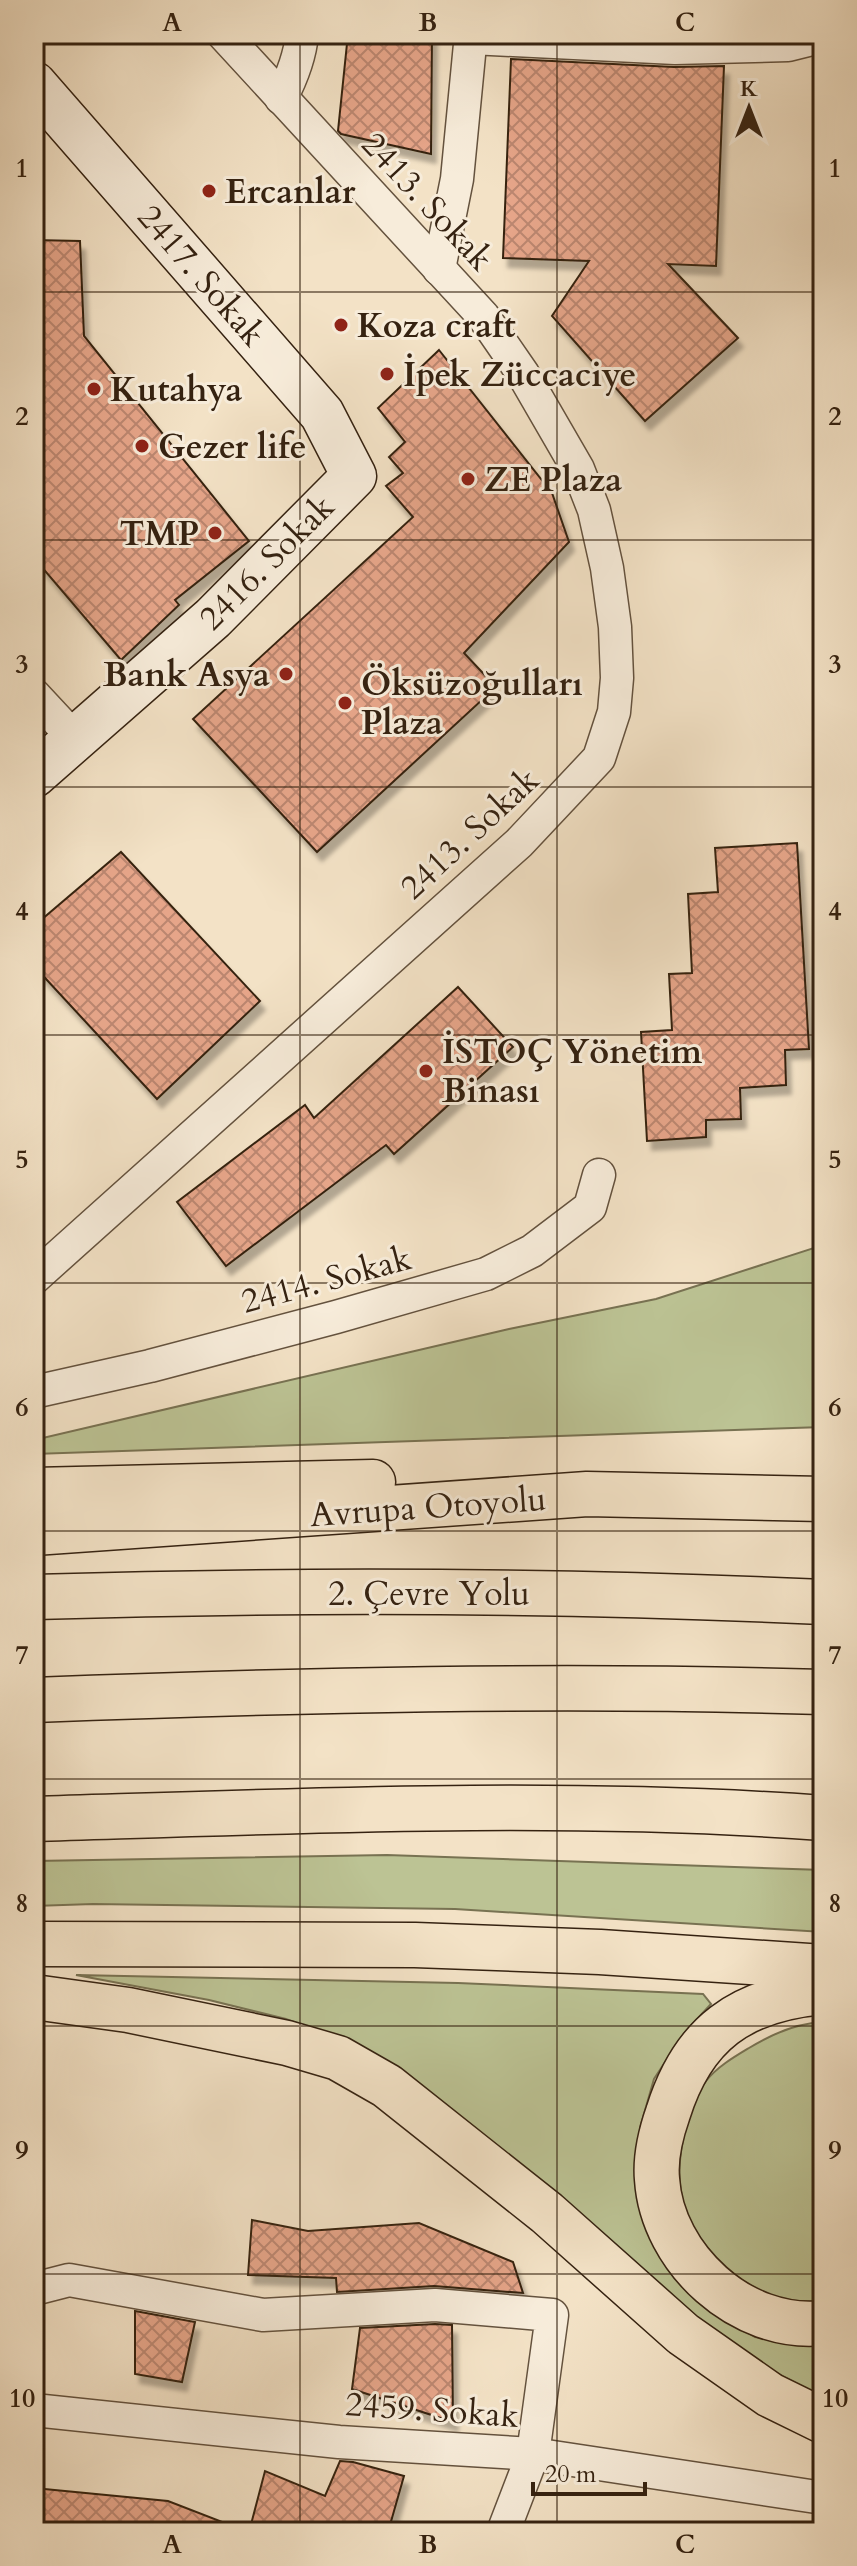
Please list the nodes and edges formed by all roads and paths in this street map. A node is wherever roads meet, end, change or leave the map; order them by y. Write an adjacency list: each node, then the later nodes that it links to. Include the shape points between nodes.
1 (223, 34): 8 (street, 2413. Sokak)
2 (302, 34): 8 (street)
3 (471, 36): 5 (street); 9 (street, via 457,179)
4 (808, 37): 6 (street, via 788,45)
5 (617, 40): 6 (street)
6 (675, 41)
7 (34, 84): 10 (street, 2417. Sokak, via 322,414)
8 (281, 98): 9 (street, 2413. Sokak)
9 (439, 269): 15 (street, 2413. Sokak, via 483,316 523,374 578,469 594,510 607,568 617,678 614,712 599,758 519,843)
10 (354, 476): 12 (street, 2416. Sokak, via 213,618)
11 (34, 695): 12 (street)
12 (75, 739): 13 (street, 2416. Sokak)
13 (34, 775)
14 (599, 1175): 16 (street, 2414. Sokak, via 590,1207 532,1251 486,1274 150,1366)
15 (34, 1278)
16 (34, 1392)
17 (34, 1490): 18 (main road, via 475,1481)
18 (587, 1494): 19 (main road, Avrupa Otoyolu); 20 (main road, Avrupa Otoyolu)
19 (823, 1499)
20 (34, 1533)
21 (34, 1597): 22 (main road, 2. Çevre Yolu, via 452,1592)
22 (823, 1602)
23 (823, 1692): 24 (main road, via 465,1688)
24 (34, 1700)
25 (823, 1818): 26 (main road, via 441,1810)
26 (34, 1819)
27 (34, 1944): 28 (main road, via 415,1945)
28 (823, 1967)
29 (823, 1992): 32 (main road, via 753,2007 720,2028 695,2053 677,2082 666,2118 657,2178 670,2229 703,2277 746,2309 776,2319)
30 (34, 1997): 34 (main road, via 143,2013 338,2058 387,2086 547,2213 683,2334 770,2395)
31 (34, 2289): 35 (street, via 69,2280 263,2315 435,2305 552,2315)
32 (823, 2323)
33 (34, 2410): 35 (street, 2459. Sokak, via 339,2442)
34 (823, 2421)
35 (533, 2454): 36 (street, 2459. Sokak); 37 (street)
36 (823, 2498)
37 (503, 2532)

